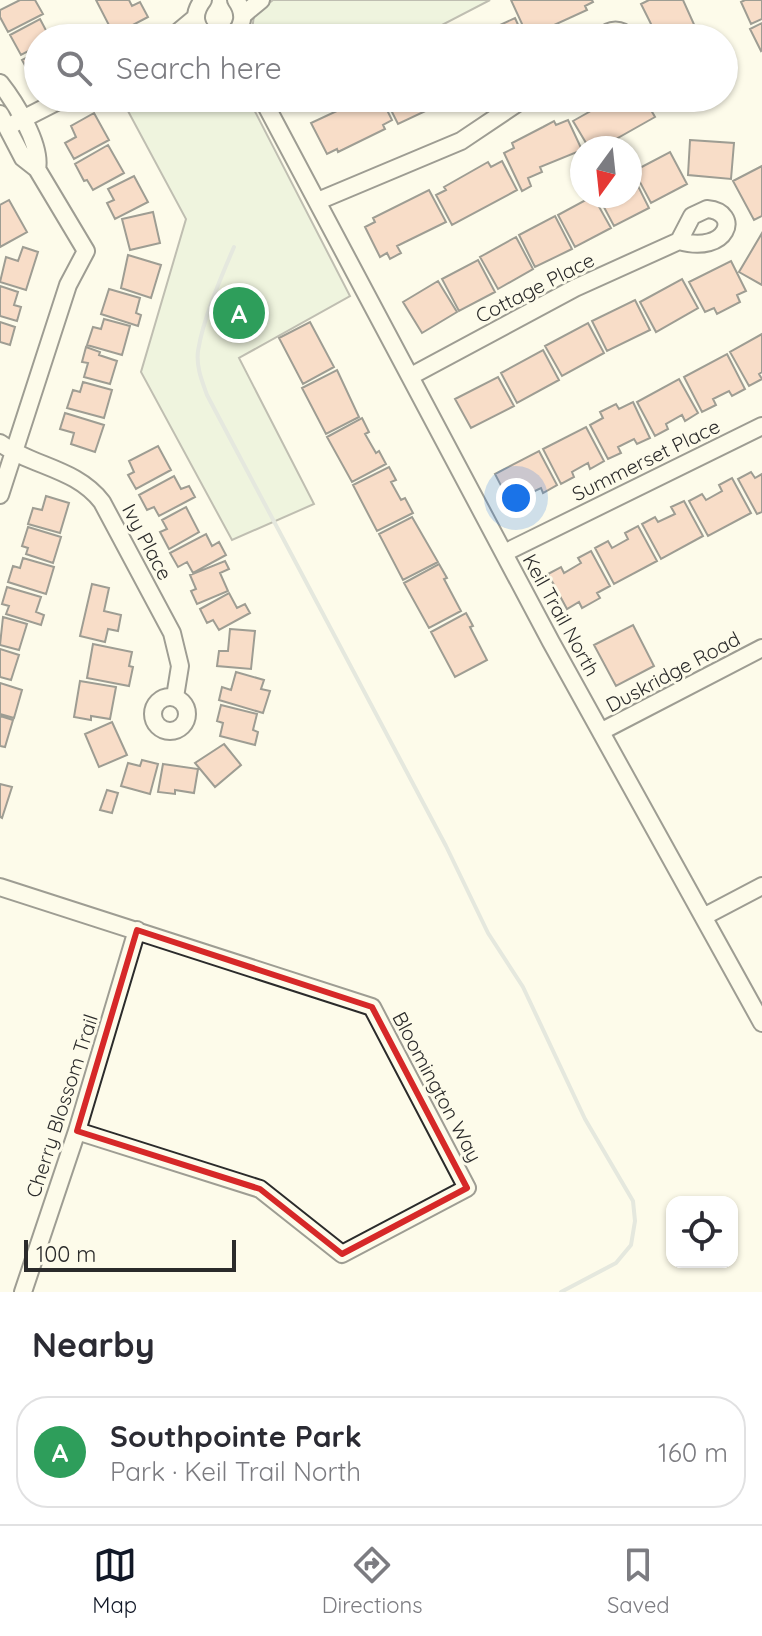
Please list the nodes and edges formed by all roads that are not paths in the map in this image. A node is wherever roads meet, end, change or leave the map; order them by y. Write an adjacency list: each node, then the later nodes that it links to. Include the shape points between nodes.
1 (261, 0): 3 (street)
2 (197, 6): 4 (street)
3 (241, 19)
4 (182, 24)
5 (0, 83): 9 (street)
6 (30, 112): 9 (street)
7 (270, 112): 10 (street, Keil Trail North)
8 (504, 112): 10 (street, via 461,141)
9 (10, 120): 14 (street, via 38,154 37,169 86,251)
10 (318, 201): 12 (street, Keil Trail North)
11 (679, 241): 12 (street, Cottage Place, via 575,288)
12 (411, 376): 16 (street, Keil Trail North)
13 (762, 426): 16 (street, Summerset Place)
14 (5, 450): 15 (street); 18 (street, Ivy Place, via 72,476 102,502 172,633 180,666)
15 (0, 495)
16 (504, 553): 19 (street, Keil Trail North)
17 (762, 648): 19 (street, Duskridge Road)
18 (175, 697)
19 (602, 731): 22 (street, Keil Trail North)
20 (762, 886): 22 (street)
21 (0, 887): 23 (street, Bloomington Way)
22 (705, 916): 24 (street, Keil Trail North)
23 (137, 930): 25 (street, Cherry Blossom Trail); 25 (street, Bloomington Way, via 372,1007 467,1188 342,1254 260,1189)
24 (762, 1023)
25 (77, 1131): 26 (street, Cherry Blossom Trail)
26 (23, 1292)

